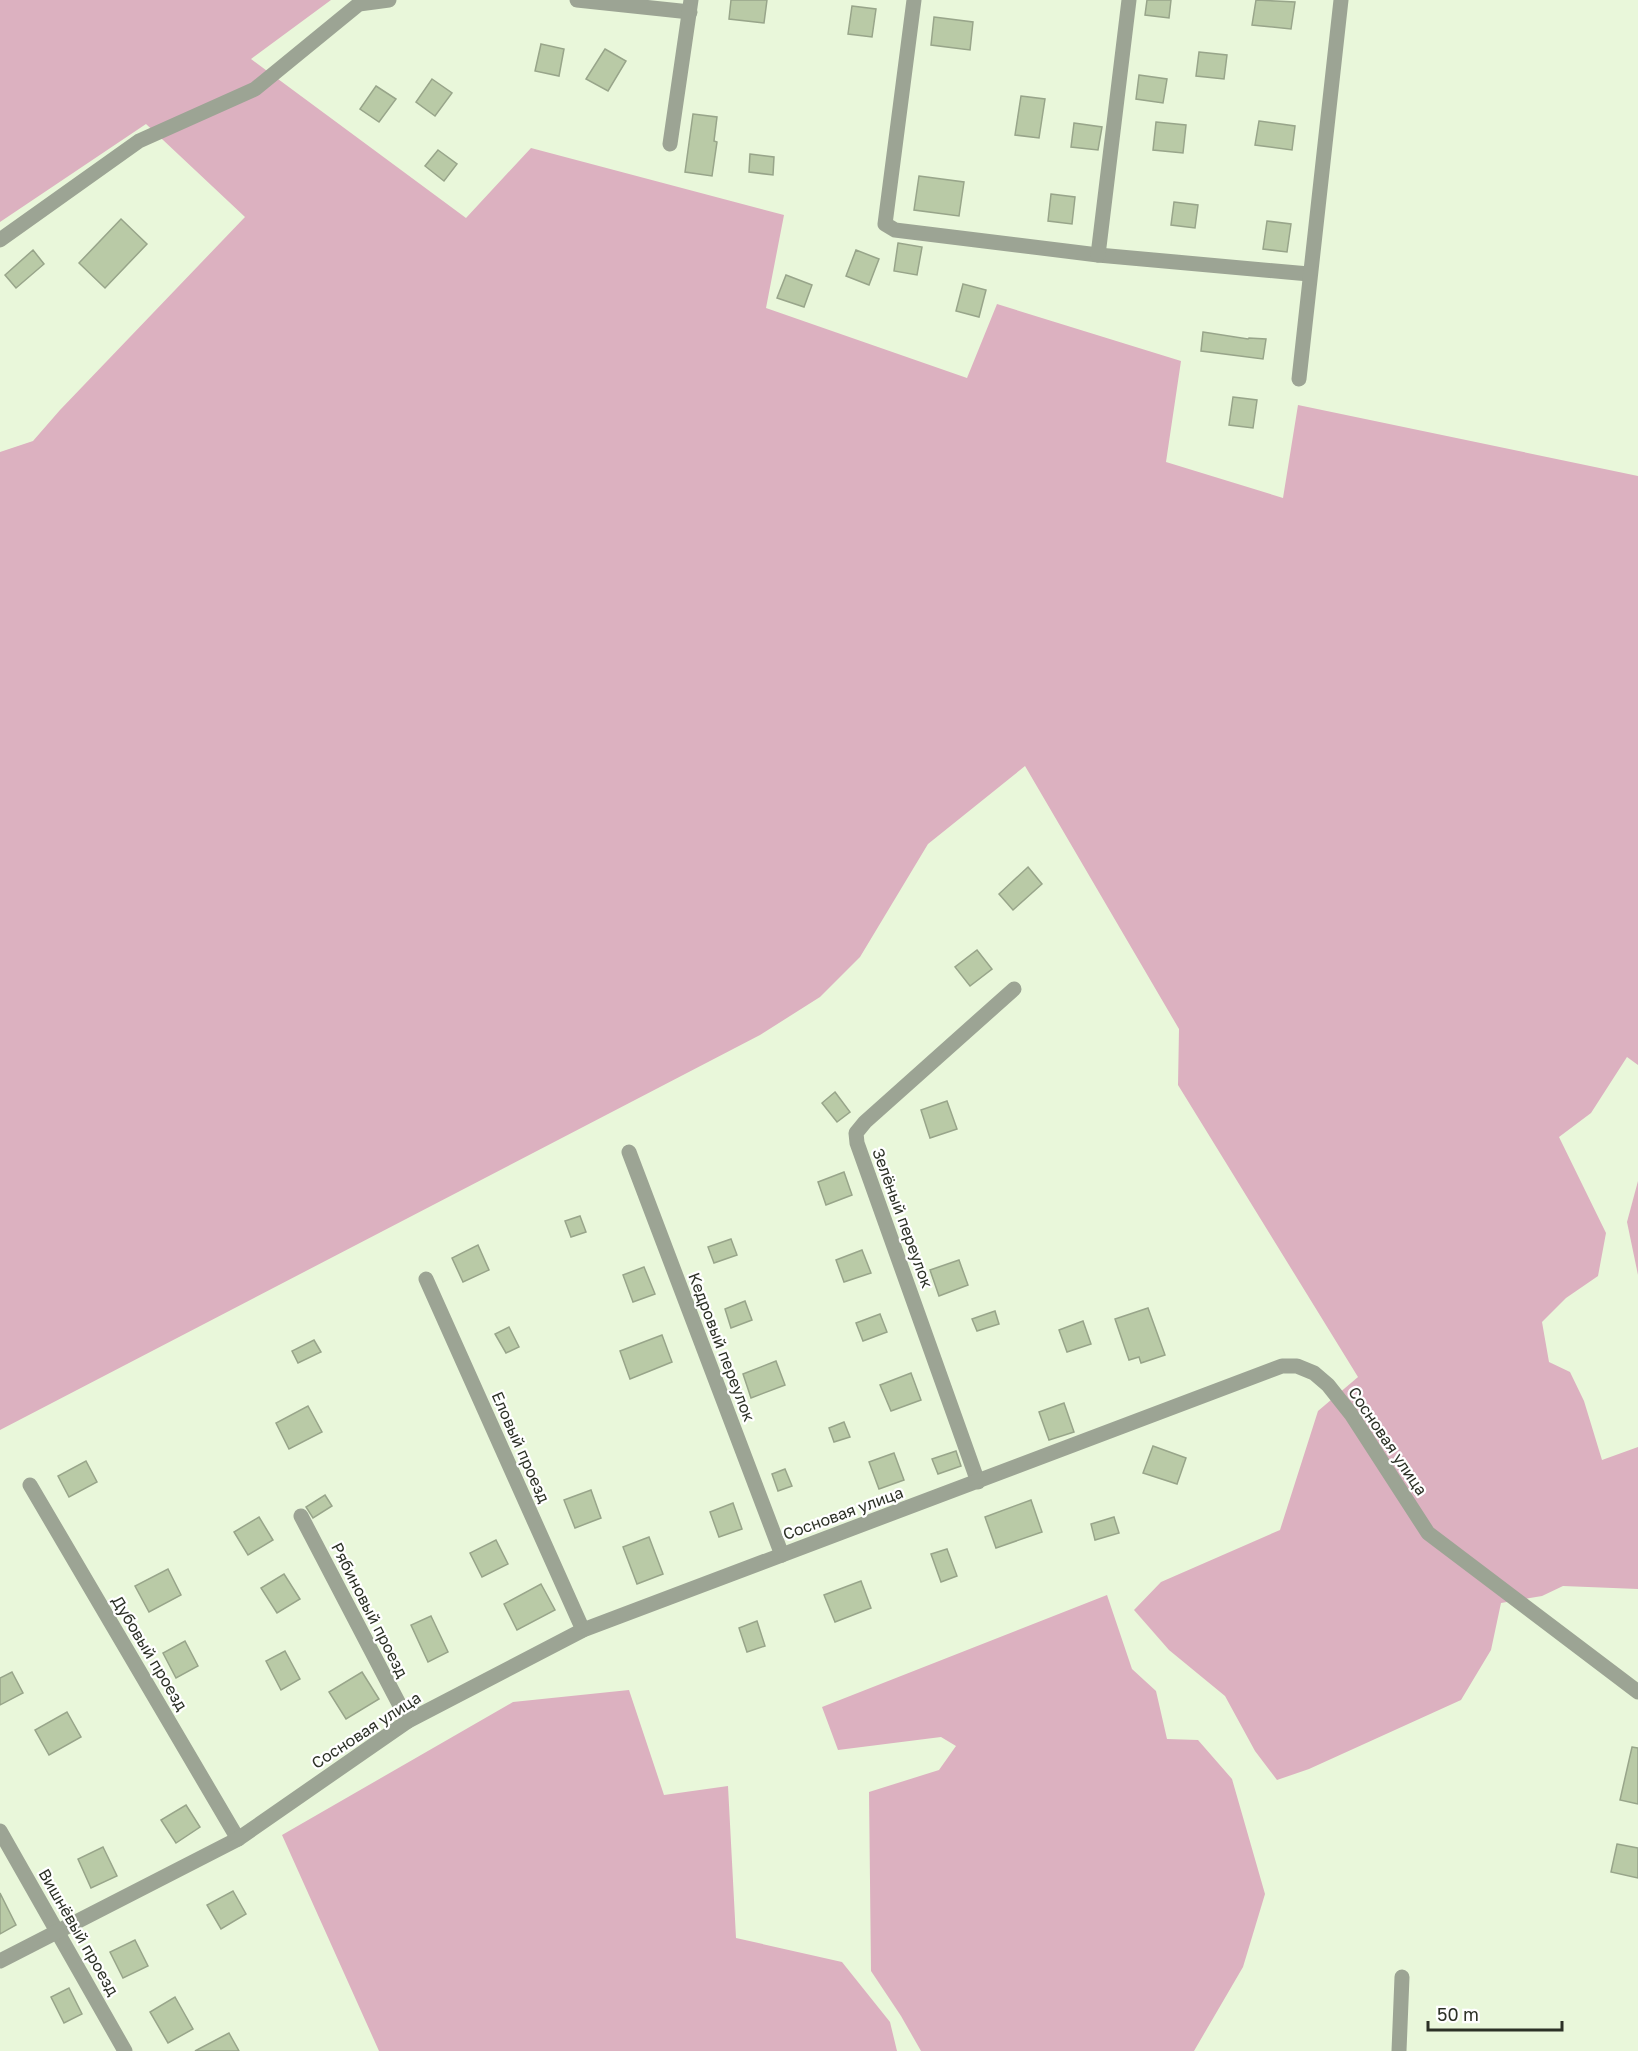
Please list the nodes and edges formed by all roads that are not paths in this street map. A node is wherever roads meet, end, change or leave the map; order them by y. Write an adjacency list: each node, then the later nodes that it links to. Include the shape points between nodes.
1 (389, 0): 8 (street, via 359,4 255,89 139,141)
2 (577, 0): 6 (street)
3 (914, 0): 9 (street, via 885,224 895,230)
4 (1129, 0): 9 (street)
5 (1341, 0): 10 (street)
6 (690, 6): 7 (street)
7 (670, 144)
8 (0, 240)
9 (1098, 255): 10 (street)
10 (1309, 274): 11 (street)
11 (1299, 379)
12 (1014, 989): 15 (street, Зелёный переулок, via 856,1133)
13 (629, 1152): 18 (street, Кедровый переулок)
14 (426, 1279): 19 (street, Еловый проезд)
15 (978, 1482): 18 (street, Сосновая улица); 20 (street, Сосновая улица, via 1265,1372 1297,1366 1328,1385 1351,1414 1428,1533)
16 (30, 1485): 23 (street, Дубовый проезд)
17 (301, 1516): 21 (street, Рябиновый проезд)
18 (782, 1555): 19 (street, Сосновая улица)
19 (583, 1630): 21 (street, Сосновая улица)
20 (1638, 1692)
21 (408, 1721): 23 (street, Сосновая улица)
22 (0, 1831): 24 (street, Вишнёвый проезд)
23 (238, 1839): 24 (street, Сосновая улица)
24 (58, 1931): 25 (street, Сосновая улица); 27 (street, Вишнёвый проезд)
25 (0, 1961)
26 (1402, 1977): 28 (street)
27 (125, 2051)
28 (1399, 2051)

